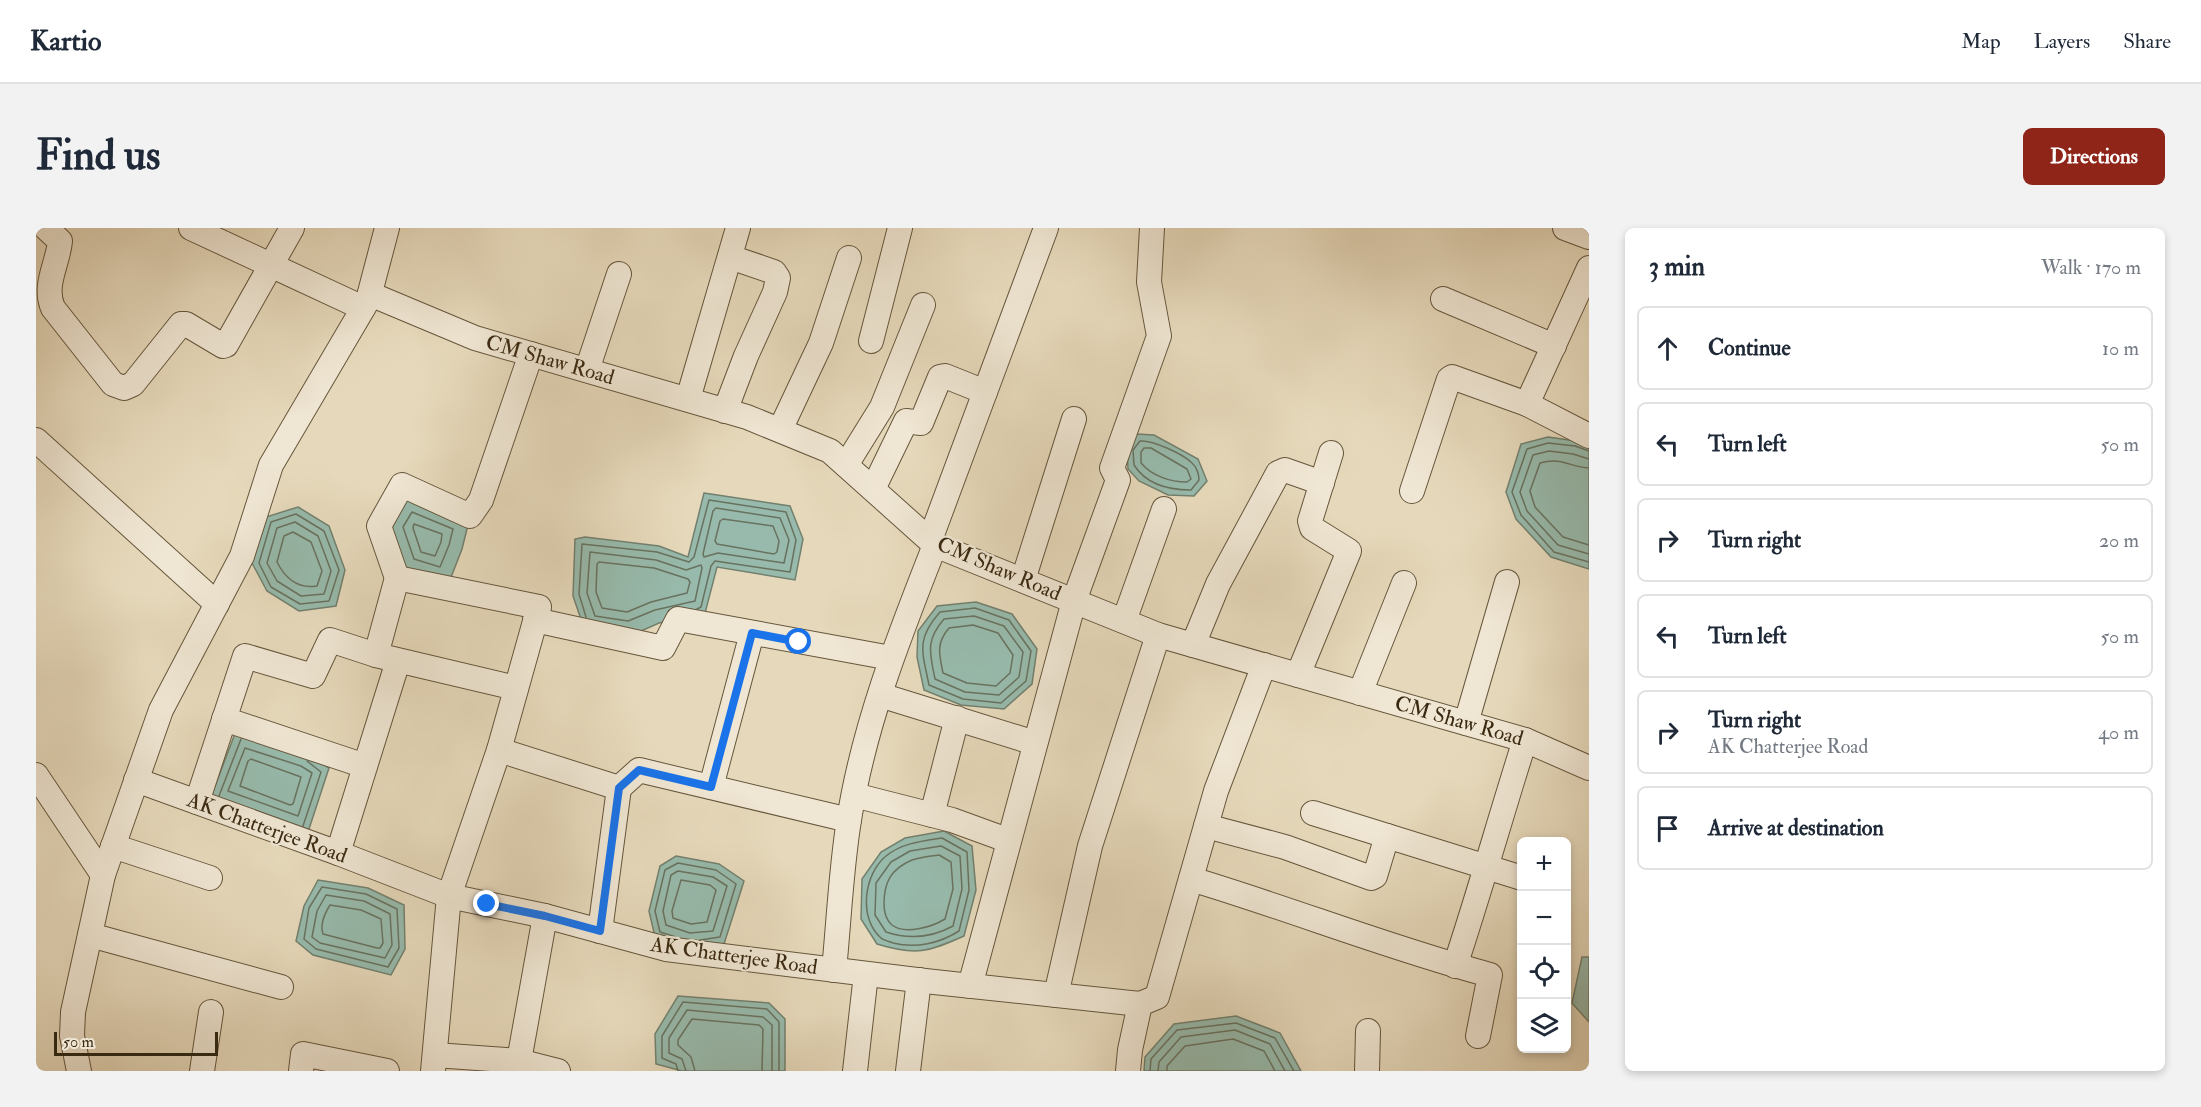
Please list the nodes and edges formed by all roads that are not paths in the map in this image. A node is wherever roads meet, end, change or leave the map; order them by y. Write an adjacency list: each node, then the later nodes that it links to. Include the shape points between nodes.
1 (46, 228): 13 (street, via 60,241 49,288 52,308 113,384 124,388 133,384 181,324 226,345)
2 (191, 228): 13 (street, CM Shaw Road)
3 (292, 228): 13 (street)
4 (387, 228): 17 (street)
5 (738, 228): 11 (street)
6 (900, 228): 19 (street)
7 (1046, 228): 23 (street)
8 (1152, 228): 42 (street, via 1149,282 1159,336 1112,468 1118,480)
9 (1565, 228): 10 (street)
10 (1589, 237)
11 (730, 257): 24 (street); 26 (street, via 774,272 777,278)
12 (849, 258): 28 (street, via 821,344)
13 (270, 265): 17 (street, CM Shaw Road)
14 (1589, 268): 20 (street)
15 (619, 274): 22 (street)
16 (1443, 299): 20 (street)
17 (366, 301): 21 (street, CM Shaw Road); 43 (street, via 271,465 242,556)
18 (923, 305): 32 (street, via 882,407)
19 (871, 341)
20 (1554, 346): 25 (street)
21 (531, 354): 22 (street, CM Shaw Road); 38 (street, via 481,500 470,516 402,485 379,526)
22 (587, 370): 24 (street, CM Shaw Road)
23 (985, 392): 34 (street, via 940,377 921,423 906,421); 37 (street)
24 (688, 399): 26 (street, CM Shaw Road)
25 (1527, 404): 29 (street); 35 (street, via 1449,379)
26 (725, 411): 28 (street, CM Shaw Road)
27 (1074, 419): 39 (street)
28 (780, 430): 32 (street, CM Shaw Road, via 830,452)
29 (1589, 435)
30 (36, 441): 43 (street)
31 (1331, 453): 33 (street)
32 (846, 465): 34 (street, CM Shaw Road)
33 (1322, 483): 48 (street, via 1285,470 1278,473 1218,584); 52 (street, via 1310,521 1312,528 1349,551)
34 (873, 489): 37 (street, CM Shaw Road)
35 (1412, 491)
36 (1164, 509): 45 (street)
37 (932, 543): 39 (street, CM Shaw Road); 50 (street)
38 (397, 578): 44 (street, via 539,607); 49 (street)
39 (1023, 580): 42 (street, CM Shaw Road)
40 (1507, 582): 58 (street)
41 (1404, 583): 54 (street)
42 (1074, 600): 45 (street, CM Shaw Road); 60 (street)
43 (217, 604): 65 (street, via 161,710)
44 (535, 620): 46 (street, via 663,648 678,619); 53 (street)
45 (1124, 621): 47 (street, CM Shaw Road)
46 (752, 633): 50 (street); 66 (street)
47 (1158, 634): 48 (street, CM Shaw Road); 93 (street, via 1090,846)
48 (1194, 645): 51 (street, CM Shaw Road)
49 (387, 658): 53 (street); 57 (street, via 330,640 313,676 245,656); 62 (street)
50 (891, 658): 55 (street)
51 (1264, 665): 52 (street, CM Shaw Road); 73 (street)
52 (1298, 675): 54 (street, CM Shaw Road)
53 (516, 688): 61 (street)
54 (1360, 693): 58 (street, CM Shaw Road)
55 (880, 694): 56 (street); 68 (street)
56 (957, 718): 60 (street); 71 (street)
57 (224, 719): 62 (street); 69 (street)
58 (1466, 723): 59 (street, CM Shaw Road)
59 (1525, 740): 63 (street, CM Shaw Road); 78 (street)
60 (1035, 743): 75 (street)
61 (499, 750): 67 (street); 83 (street)
62 (365, 766): 77 (street)
63 (1589, 768)
64 (36, 775): 79 (street)
65 (136, 780): 69 (street, AK Chatterjee Road); 76 (street)
66 (711, 787): 67 (street, via 639,770); 72 (street)
67 (619, 788): 85 (street)
68 (854, 795): 71 (street); 72 (street)
69 (197, 802): 77 (street, AK Chatterjee Road)
70 (1313, 813): 74 (street)
71 (932, 815): 75 (street)
72 (849, 820): 88 (street)
73 (1206, 826): 74 (street, via 1285,847 1371,878 1375,876); 82 (street)
74 (1387, 836): 78 (street)
75 (1008, 840): 91 (street)
76 (113, 846): 79 (street); 81 (street)
77 (338, 853): 83 (street, AK Chatterjee Road)
78 (1488, 867): 80 (street); 87 (street)
79 (103, 875): 86 (street)
80 (1517, 877)
81 (210, 878)
82 (1191, 879): 87 (street); 94 (street, via 1157,997)
83 (449, 896): 84 (street, AK Chatterjee Road); 99 (street)
84 (545, 916): 85 (street, AK Chatterjee Road); 98 (street)
85 (600, 931): 88 (street, AK Chatterjee Road, via 666,949)
86 (90, 935): 92 (street); 100 (street, via 73,1012 72,1036)
87 (1455, 966): 97 (street, via 1490,975)
88 (834, 970): 89 (street, AK Chatterjee Road)
89 (866, 974): 90 (street, AK Chatterjee Road); 105 (street)
90 (919, 980): 91 (street, AK Chatterjee Road); 106 (street)
91 (970, 986): 93 (street, AK Chatterjee Road)
92 (281, 987)
93 (1056, 995): 94 (street, AK Chatterjee Road)
94 (1140, 1004): 107 (street)
95 (211, 1012): 101 (street)
96 (1368, 1031): 108 (street)
97 (1478, 1036)
98 (519, 1061): 99 (street); 104 (street)
99 (434, 1063)
100 (78, 1071)
101 (202, 1071)
102 (301, 1071): 103 (street, via 303,1054)
103 (387, 1071)
104 (558, 1071)
105 (855, 1071)
106 (908, 1071)
107 (1128, 1071)
108 (1367, 1071)

